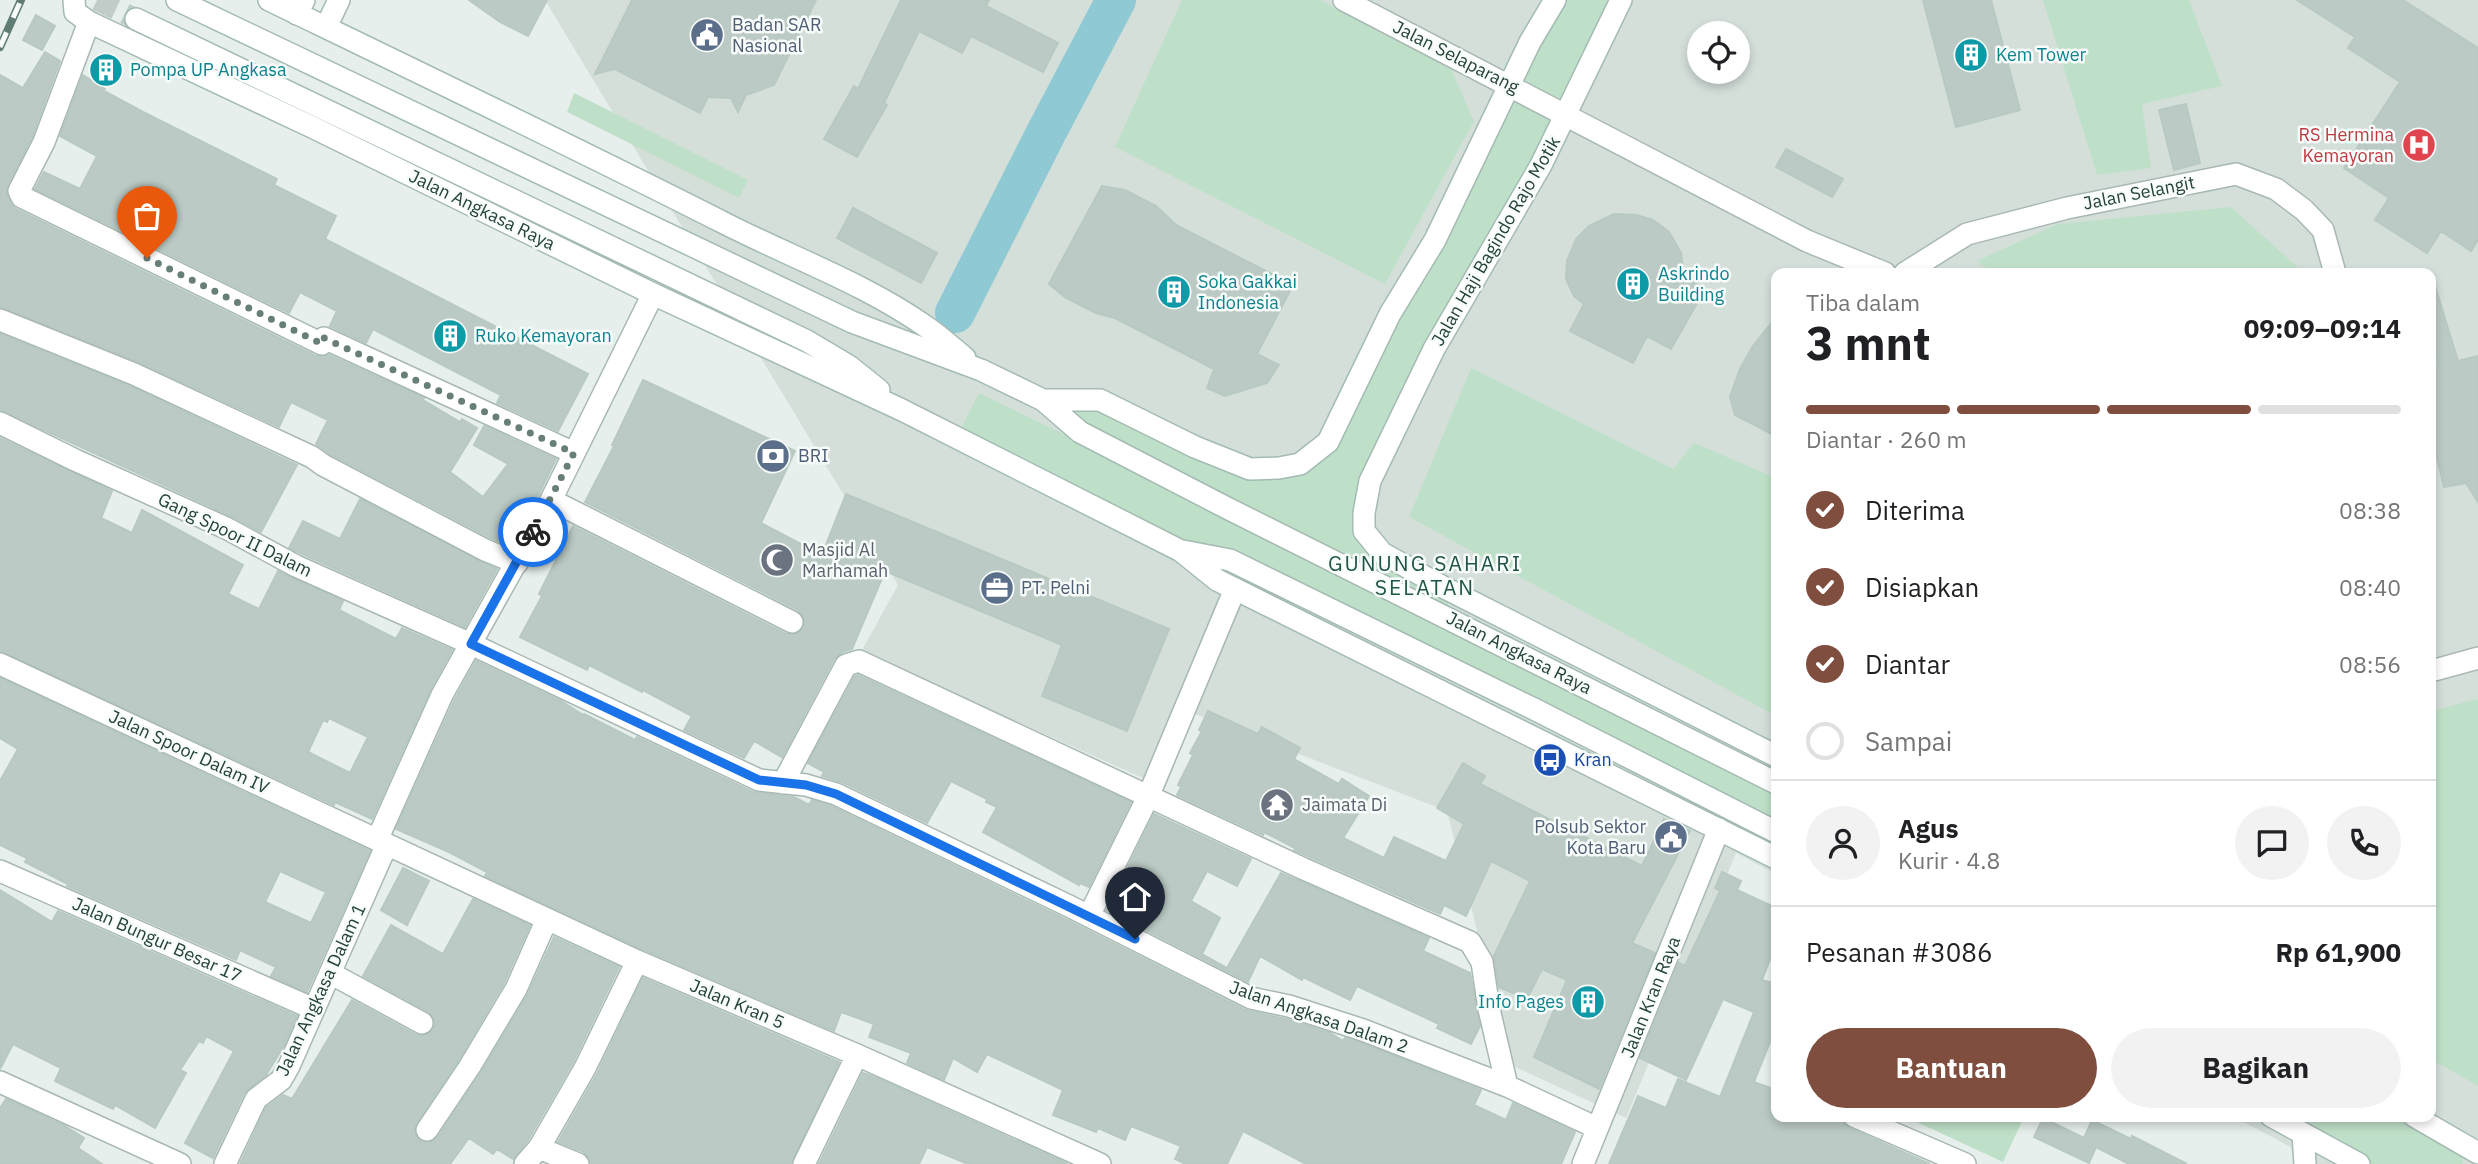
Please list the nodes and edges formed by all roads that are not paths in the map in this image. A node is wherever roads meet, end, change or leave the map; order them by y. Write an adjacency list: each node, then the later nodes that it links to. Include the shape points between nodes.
1 (74, 0): 10 (street, via 75,12)
2 (177, 0): 19 (street, Jalan Angkasa Raya, via 852,322)
3 (269, 0): 8 (street, Jalan Angkasa Raya)
4 (339, 0): 11 (street)
5 (1345, 0): 12 (street, Jalan Selaparang)
6 (1555, 0): 12 (street)
7 (1621, 0): 13 (street, Jalan Haji Bagindo Rajo Motik)
8 (300, 7): 11 (street, Jalan Angkasa Raya)
9 (136, 19): 21 (street, Jalan Angkasa Raya, via 807,341 849,366)
10 (89, 22): 17 (street, Jalan Angkasa Raya); 23 (street, via 44,142 19,191 22,197 322,344 324,338)
11 (326, 27): 19 (street, Jalan Angkasa Raya, via 814,265 929,328)
12 (1510, 86): 13 (street, Jalan Selaparang); 20 (street, Jalan Angkasa Raya, via 1436,240 1390,314 1328,442 1300,464 1250,469 1100,400)
13 (1567, 115): 14 (street, via 1807,241); 24 (street, Jalan Haji Bagindo Rajo Motik, via 1434,349)
14 (1873, 268)
15 (1913, 268): 16 (street, Jalan Selangit, via 1967,234 2067,208 2236,174 2276,190 2304,210 2323,230)
16 (2334, 268)
17 (653, 294): 21 (street, Jalan Angkasa Raya); 23 (street, Jalan Angkasa Dalam 1)
18 (0, 320): 27 (street, via 134,374 312,457)
19 (981, 370): 20 (street, Jalan Angkasa Raya)
20 (1043, 400): 30 (street, Jalan Angkasa Raya, via 1080,432)
21 (901, 410): 26 (street, Jalan Angkasa Raya)
22 (0, 423): 32 (street, Gang Spoor II Dalam, via 226,528 296,566)
23 (574, 453): 25 (street, Jalan Angkasa Dalam 1)
24 (1370, 481): 28 (street, Jalan Angkasa Raya, via 1364,531 1382,553)
25 (551, 500): 27 (street, Jalan Angkasa Dalam 1); 31 (street)
26 (1181, 551): 29 (street, Jalan Angkasa Raya); 38 (street, Jalan Angkasa Raya, via 1230,560)
27 (517, 563): 32 (street, Jalan Angkasa Dalam 1)
28 (1443, 587): 30 (street); 33 (street, Jalan Angkasa Raya)
29 (1236, 589): 39 (street, Jalan Angkasa Raya); 43 (street)
30 (1453, 620): 34 (street, Jalan Angkasa Raya)
31 (792, 622)
32 (471, 644): 42 (street, Jalan Angkasa Dalam 2, via 759,780); 46 (street, Jalan Angkasa Dalam 1, via 442,695)
33 (1569, 651): 34 (street); 40 (street, Jalan Angkasa Raya)
34 (1524, 656): 41 (street, Jalan Angkasa Raya)
35 (2478, 658): 37 (street)
36 (0, 664): 46 (street, Jalan Spoor Dalam IV)
37 (2436, 665)
38 (1535, 710): 39 (street); 45 (street, Jalan Angkasa Raya)
39 (1549, 746): 44 (street, Jalan Angkasa Raya)
40 (1771, 753)
41 (1771, 780)
42 (783, 783): 43 (street, via 846,665 859,661); 49 (street, Jalan Angkasa Dalam 2, via 836,794)
43 (1148, 797): 49 (street); 57 (street, via 1470,942 1482,962)
44 (1719, 829): 47 (street, Jalan Angkasa Raya); 61 (street, Jalan Kran Raya)
45 (1771, 829)
46 (382, 842): 50 (street, Jalan Kran 5); 52 (street, Jalan Angkasa Dalam 1)
47 (1771, 855)
48 (0, 871): 53 (street, Jalan Bungur Besar 17)
49 (1090, 916): 57 (street, Jalan Angkasa Dalam 2, via 1251,998 1363,1030)
50 (547, 919): 51 (street, Jalan Kran 5); 62 (street, via 516,989)
51 (637, 961): 55 (street, Jalan Kran 5); 66 (street, via 585,1068)
52 (330, 973): 53 (street, Jalan Angkasa Dalam 1); 54 (street)
53 (314, 1009): 68 (street, Jalan Angkasa Dalam 1, via 281,1080 256,1099)
54 (422, 1023)
55 (857, 1055): 70 (street); 71 (street, Jalan Kran 5)
56 (0, 1082): 67 (street)
57 (1507, 1086): 61 (street, Jalan Angkasa Dalam 2)
58 (1868, 1122): 73 (street)
59 (2282, 1122): 63 (street)
60 (2424, 1122): 64 (street)
61 (1597, 1128): 72 (street, Jalan Kran Raya)
62 (427, 1130)
63 (2303, 1134): 74 (street); 75 (street)
64 (2452, 1138): 65 (street); 76 (street)
65 (2478, 1153)
66 (532, 1156): 69 (street)
67 (180, 1164)
68 (225, 1164)
69 (578, 1164)
70 (804, 1164)
71 (1100, 1164)
72 (1583, 1164)
73 (1965, 1164)
74 (2305, 1164)
75 (2360, 1164)
76 (2463, 1164)

